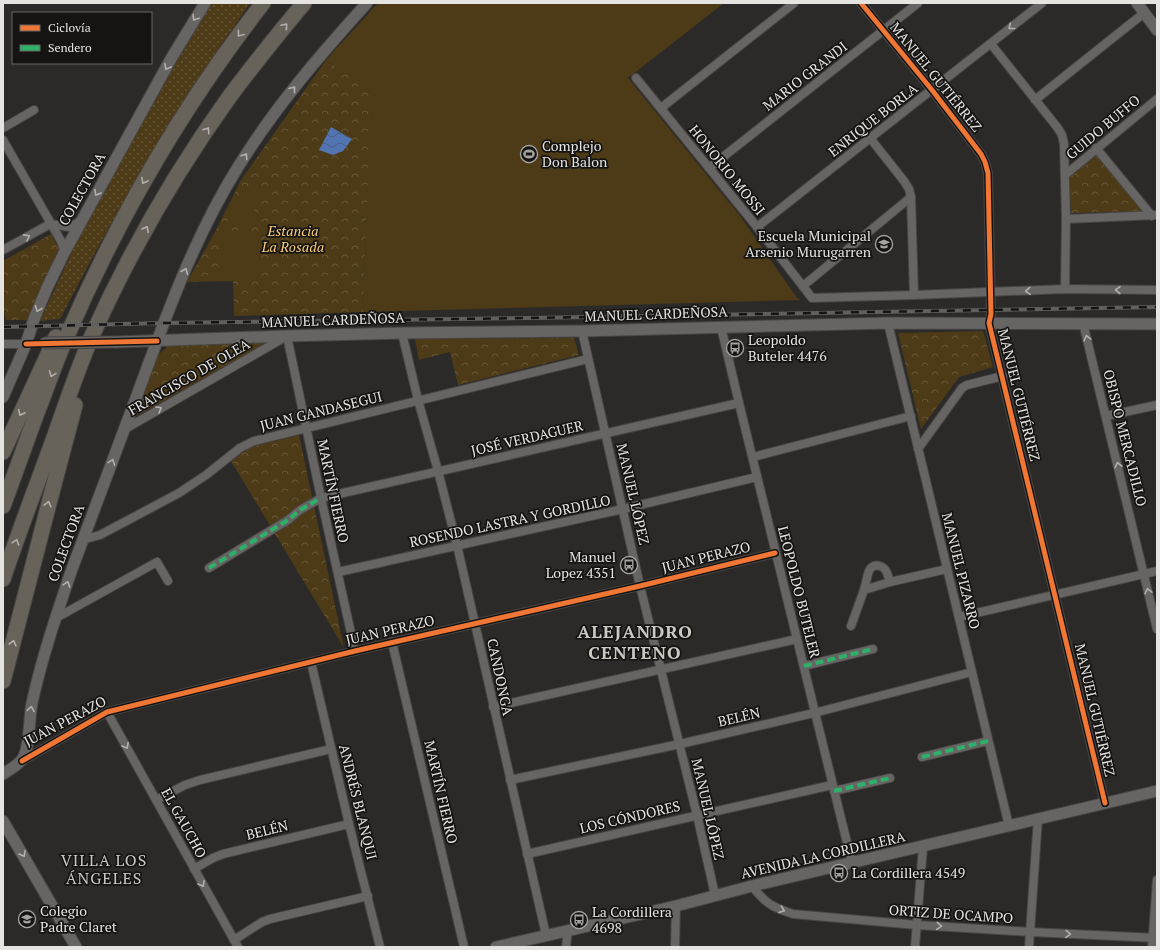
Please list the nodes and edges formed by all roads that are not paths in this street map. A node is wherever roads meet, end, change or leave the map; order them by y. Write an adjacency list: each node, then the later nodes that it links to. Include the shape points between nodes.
1 (205, 3): 29 (main road, COLECTORA, one-way to 29, via 172,57)
2 (263, 3): 35 (highway, one-way to 35, via 187,110 144,181)
3 (304, 3): 36 (highway, one-way to 3, via 168,191 230,96)
4 (367, 3): 50 (main road, COLECTORA, one-way to 4, via 190,259 237,168 302,77)
5 (794, 3): 18 (street)
6 (861, 3): 12 (street, MANUEL GUTIÉRREZ)
7 (918, 3): 12 (street, MARIO GRANDI)
8 (1042, 3): 13 (street, ENRIQUE BORLA, one-way to 13)
9 (1137, 3): 10 (main road)
10 (1144, 13): 11 (main road); 16 (street)
11 (1157, 30)
12 (883, 31): 15 (street, MANUEL GUTIÉRREZ); 25 (street, MARIO GRANDI)
13 (991, 44): 15 (street, ENRIQUE BORLA); 16 (street)
14 (636, 78): 18 (street, HONORIO MOSSI)
15 (932, 90): 22 (street, ENRIQUE BORLA); 40 (street, MANUEL GUTIÉRREZ, via 985,162 988,173)
16 (1035, 100): 26 (street, via 1062,135)
17 (1154, 101): 20 (street); 24 (street, GUIDO BUFFO)
18 (661, 108): 25 (street, HONORIO MOSSI)
19 (34, 110): 21 (street)
20 (1157, 110)
21 (3, 128)
22 (870, 138): 27 (street, via 904,181); 32 (street, ENRIQUE BORLA)
23 (3, 140): 31 (street)
24 (1096, 148): 26 (street, GUIDO BUFFO); 28 (street)
25 (709, 168): 32 (street, HONORIO MOSSI)
26 (1065, 175): 30 (street)
27 (911, 197): 37 (street); 41 (street)
28 (1155, 215): 30 (street)
29 (83, 218): 31 (street, via 69,227); 34 (main road, COLECTORA)
30 (1066, 219): 38 (street)
31 (50, 224): 33 (street, one-way to 31); 34 (street)
32 (757, 227): 37 (street, HONORIO MOSSI)
33 (3, 250)
34 (64, 253): 52 (main road, COLECTORA, one-way to 52, via 34,319)
35 (105, 255): 65 (highway, one-way to 65, via 75,297); 70 (highway, one-way to 70, via 59,355)
36 (131, 255): 80 (highway, one-way to 36, via 76,375); 99 (highway, one-way to 36, via 73,410 119,300)
37 (803, 286): 41 (street, HONORIO MOSSI, via 812,298)
38 (1065, 289): 39 (street, one-way to 38); 40 (street, one-way to 40)
39 (1157, 290)
40 (990, 292): 41 (street); 43 (street, MANUEL GUTIÉRREZ)
41 (914, 295)
42 (888, 323): 43 (main road, MANUEL CARDEÑOSA); 46 (main road, MANUEL CARDEÑOSA); 59 (street, MANUEL PIZARRO)
43 (989, 323): 44 (main road, MANUEL CARDEÑOSA); 54 (street, MANUEL GUTIÉRREZ)
44 (1083, 323): 45 (main road, MANUEL CARDEÑOSA); 60 (street, OBISPO MERCADILLO, one-way to 44)
45 (1157, 324)
46 (721, 327): 47 (main road, MANUEL CARDEÑOSA); 57 (street, LEOPOLDO BUTELER)
47 (582, 331): 48 (main road, MANUEL CARDEÑOSA); 53 (street, MANUEL LÓPEZ)
48 (402, 333): 49 (main road, MANUEL CARDEÑOSA); 56 (street, CANDONGA)
49 (287, 336): 50 (main road, MANUEL CARDEÑOSA); 61 (street, MARTÍN FIERRO); 62 (street, FRANCISCO DE OLEA, one-way to 49)
50 (157, 341): 52 (main road, MANUEL CARDEÑOSA, bridge); 62 (main road, COLECTORA)
51 (3, 344): 52 (street)
52 (26, 344): 55 (main road, COLECTORA)
53 (588, 359): 56 (street, JUAN GANDASEGUI); 63 (street, MANUEL LÓPEZ)
54 (1003, 376): 64 (street, via 962,388); 85 (street, MANUEL GUTIÉRREZ)
55 (3, 397)
56 (418, 400): 61 (street, JUAN GANDASEGUI); 67 (street, CANDONGA)
57 (739, 403): 63 (street, JOSÉ VERDAGUER); 66 (street, LEOPOLDO BUTELER)
58 (1157, 406): 60 (street)
59 (911, 416): 64 (street, MANUEL PIZARRO); 66 (street)
60 (1106, 416): 79 (street, OBISPO MERCADILLO, one-way to 60)
61 (306, 428): 69 (street, MARTÍN FIERRO); 72 (street, JUAN GANDASEGUI, via 246,444 179,493 100,535)
62 (125, 429): 72 (main road, COLECTORA, one-way to 62)
63 (606, 434): 67 (street, JOSÉ VERDAGUER); 71 (street, MANUEL LÓPEZ)
64 (918, 449): 76 (street, MANUEL PIZARRO)
65 (3, 452)
66 (753, 457): 68 (street, LEOPOLDO BUTELER)
67 (438, 471): 69 (street, JOSÉ VERDAGUER); 73 (street, CANDONGA)
68 (757, 476): 71 (street, ROSENDO LASTRA Y GORDILLO); 74 (street, LEOPOLDO BUTELER)
69 (321, 498): 75 (street, JOSÉ VERDAGUER); 78 (street, MARTÍN FIERRO)
70 (3, 506)
71 (623, 509): 73 (street, ROSENDO LASTRA Y GORDILLO); 83 (street, MANUEL LÓPEZ)
72 (82, 540): 87 (main road, COLECTORA, one-way to 72)
73 (457, 545): 78 (street, ROSENDO LASTRA Y GORDILLO); 88 (street, CANDONGA)
74 (775, 553): 83 (street, JUAN PERAZO); 91 (street, LEOPOLDO BUTELER)
75 (208, 568)
76 (947, 569): 82 (street); 86 (street, MANUEL PIZARRO)
77 (1157, 571): 79 (street)
78 (338, 572): 94 (street, MARTÍN FIERRO)
79 (1144, 574): 85 (street); 90 (street, OBISPO MERCADILLO, one-way to 79)
80 (3, 579)
81 (168, 581): 87 (street, via 156,562)
82 (890, 582): 84 (street); 84 (street, via 883,567 874,566 870,569)
83 (640, 586): 88 (street, JUAN PERAZO); 97 (street, MANUEL LÓPEZ)
84 (864, 590): 89 (street)
85 (1055, 595): 86 (street); 114 (street, MANUEL GUTIÉRREZ)
86 (959, 617): 98 (street, MANUEL PIZARRO)
87 (56, 618): 107 (main road, COLECTORA, one-way to 87, via 34,694)
88 (475, 623): 92 (street, JUAN PERAZO); 100 (street, CANDONGA)
89 (851, 626)
90 (1157, 629)
91 (797, 639): 96 (street, LEOPOLDO BUTELER); 97 (street)
92 (392, 642): 94 (street, JUAN PERAZO); 138 (street, MARTÍN FIERRO)
93 (873, 649): 96 (street)
94 (355, 651): 95 (street, JUAN PERAZO)
95 (311, 662): 101 (street, JUAN PERAZO); 105 (street, ANDRÉS BLANQUI)
96 (804, 666): 102 (street, LEOPOLDO BUTELER)
97 (661, 670): 100 (street); 104 (street, MANUEL LÓPEZ)
98 (972, 672): 102 (street, BELÉN); 103 (street, MANUEL PIZARRO)
99 (3, 681)
100 (493, 707): 110 (street, CANDONGA)
101 (107, 712): 107 (street, JUAN PERAZO); 113 (street, EL GAUCHO, one-way to 113)
102 (814, 712): 104 (street, BELÉN); 111 (street, LEOPOLDO BUTELER)
103 (988, 741): 106 (street); 119 (street, MANUEL PIZARRO)
104 (680, 744): 110 (street, BELÉN); 115 (street, MANUEL LÓPEZ)
105 (331, 749): 113 (street, via 200,780); 118 (street, ANDRÉS BLANQUI)
106 (922, 757)
107 (22, 761): 108 (main road, JUAN PERAZO)
108 (3, 774)
109 (890, 778): 111 (street, LOS CÓNDORES)
110 (510, 780): 122 (street, CANDONGA)
111 (833, 788): 115 (street, LOS CÓNDORES); 123 (street, LEOPOLDO BUTELER)
112 (1157, 791): 114 (main road, AVENIDA LA CORDILLERA)
113 (156, 800): 124 (street, EL GAUCHO)
114 (1105, 803): 116 (main road, AVENIDA LA CORDILLERA)
115 (697, 815): 122 (street, LOS CÓNDORES); 128 (street, MANUEL LÓPEZ)
116 (1038, 818): 119 (main road, AVENIDA LA CORDILLERA); 132 (street)
117 (3, 821): 120 (main road)
118 (349, 824): 124 (street, BELÉN, via 223,854); 127 (street, ANDRÉS BLANQUI)
119 (1009, 826): 121 (main road, AVENIDA LA CORDILLERA)
120 (7, 832): 136 (main road, one-way to 136)
121 (923, 847): 123 (main road, AVENIDA LA CORDILLERA); 130 (street)
122 (527, 854): 133 (street, CANDONGA)
123 (852, 863): 126 (main road, AVENIDA LA CORDILLERA)
124 (194, 869): 135 (street, EL GAUCHO, one-way to 135)
125 (1157, 880): 134 (street)
126 (752, 886): 128 (main road, AVENIDA LA CORDILLERA); 130 (street, ORTIZ DE OCAMPO, one-way to 130, via 765,901 793,914)
127 (368, 896): 135 (street, via 270,919 262,922); 137 (street, ANDRÉS BLANQUI)
128 (715, 896): 129 (main road, AVENIDA LA CORDILLERA)
129 (676, 906): 131 (main road, AVENIDA LA CORDILLERA); 141 (street)
130 (917, 925): 132 (street, ORTIZ DE OCAMPO, one-way to 132); 142 (street)
131 (568, 930): 133 (main road, AVENIDA LA CORDILLERA); 140 (street)
132 (1031, 932): 134 (street, ORTIZ DE OCAMPO, one-way to 134); 143 (street)
133 (546, 935): 139 (main road, AVENIDA LA CORDILLERA)
134 (1155, 938): 144 (street)
135 (236, 943)
136 (76, 947)
137 (380, 947)
138 (464, 947)
139 (496, 947)
140 (566, 947)
141 (675, 947)
142 (915, 947)
143 (1029, 947)
144 (1152, 947)

